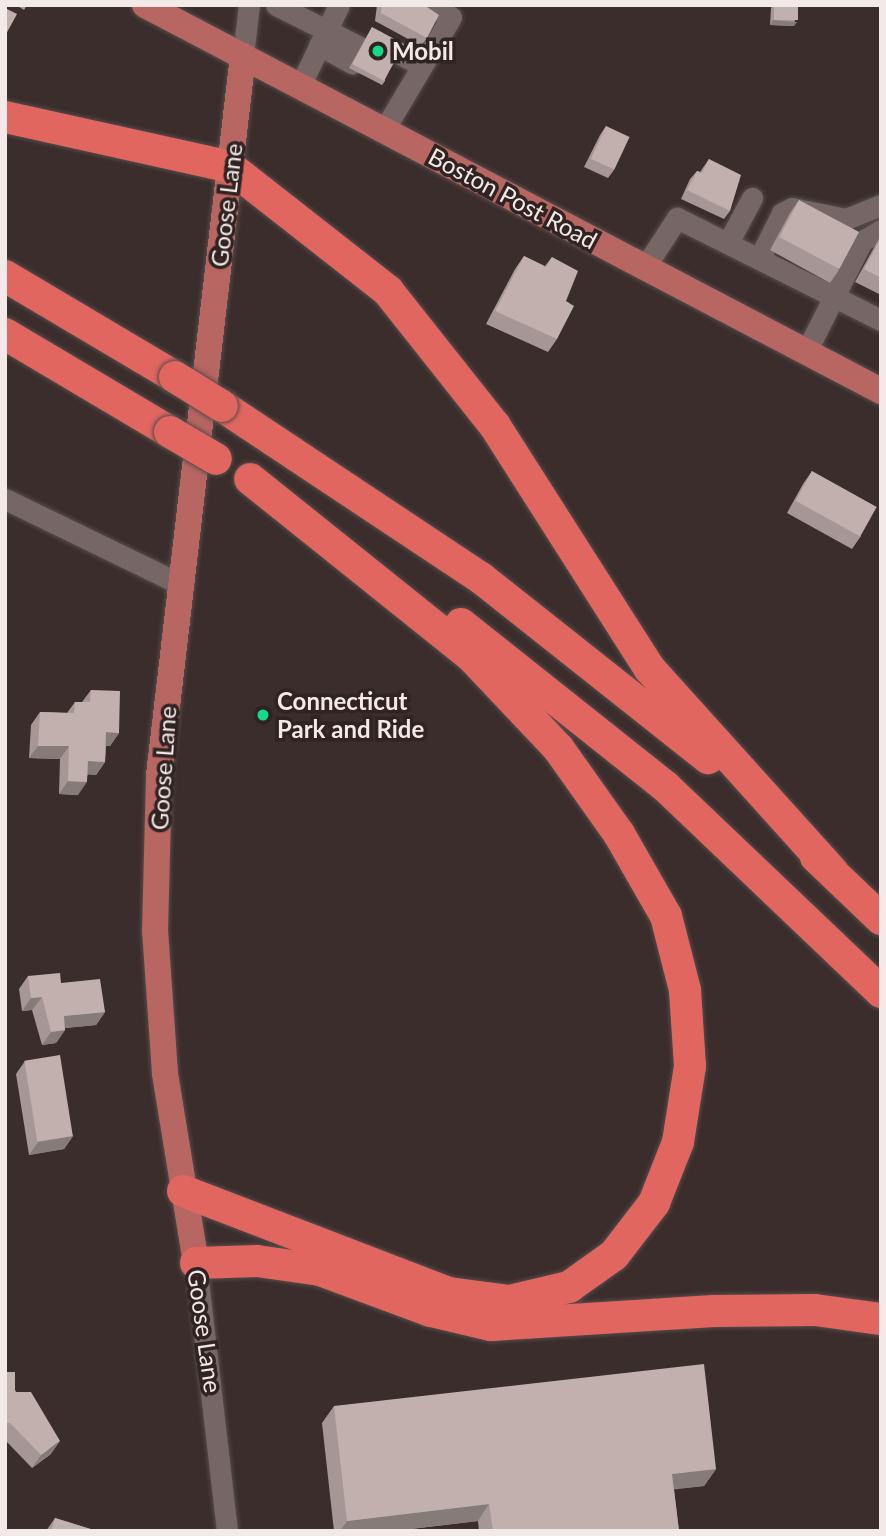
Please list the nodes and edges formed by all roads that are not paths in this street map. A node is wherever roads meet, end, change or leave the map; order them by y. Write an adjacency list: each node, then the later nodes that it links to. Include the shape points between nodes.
1 (145, 5): 6 (main road, Boston Post Road)
2 (250, 5): 6 (street, Goose Lane)
3 (276, 5): 5 (street)
4 (429, 5): 7 (street, via 451,17)
5 (329, 24): 5 (street, via 360,49); 8 (street)
6 (243, 56): 8 (main road, Boston Post Road); 11 (main road, Goose Lane)
7 (414, 78): 7 (street, via 392,66); 10 (street)
8 (300, 86): 10 (main road, Boston Post Road)
9 (5, 117): 11 (highway)
10 (384, 130): 17 (main road, Boston Post Road)
11 (230, 167): 26 (main road, Goose Lane); 27 (highway, via 354,260 416,321 495,426 650,669)
12 (752, 198): 15 (street)
13 (881, 205): 16 (street, via 846,219 792,208 782,212)
14 (881, 230): 19 (street, via 862,241)
15 (730, 241): 16 (street); 17 (street, via 677,218)
16 (760, 257): 19 (street)
17 (645, 267): 22 (main road, Boston Post Road)
18 (5, 276): 27 (highway, bridge, via 222,406 446,554 626,688)
19 (835, 297): 20 (street); 22 (street)
20 (881, 320)
21 (5, 334): 24 (highway, bridge)
22 (806, 352): 23 (main road, Boston Post Road)
23 (881, 391)
24 (250, 479): 29 (highway, via 549,691 759,871); 30 (highway, via 471,656 558,748 619,834 666,916 685,990 690,1066 678,1142 653,1203 614,1255 569,1287 509,1301 449,1293)
25 (5, 499): 26 (street)
26 (180, 584): 30 (main road, Goose Lane, via 159,775 155,931 165,1073)
27 (832, 871): 28 (highway)
28 (881, 919)
29 (881, 992)
30 (183, 1191): 31 (main road, Goose Lane)
31 (196, 1263): 32 (highway, via 257,1261 320,1270 431,1311 491,1325 727,1310 815,1310); 33 (street, Goose Lane)
32 (881, 1319)
33 (227, 1531)

